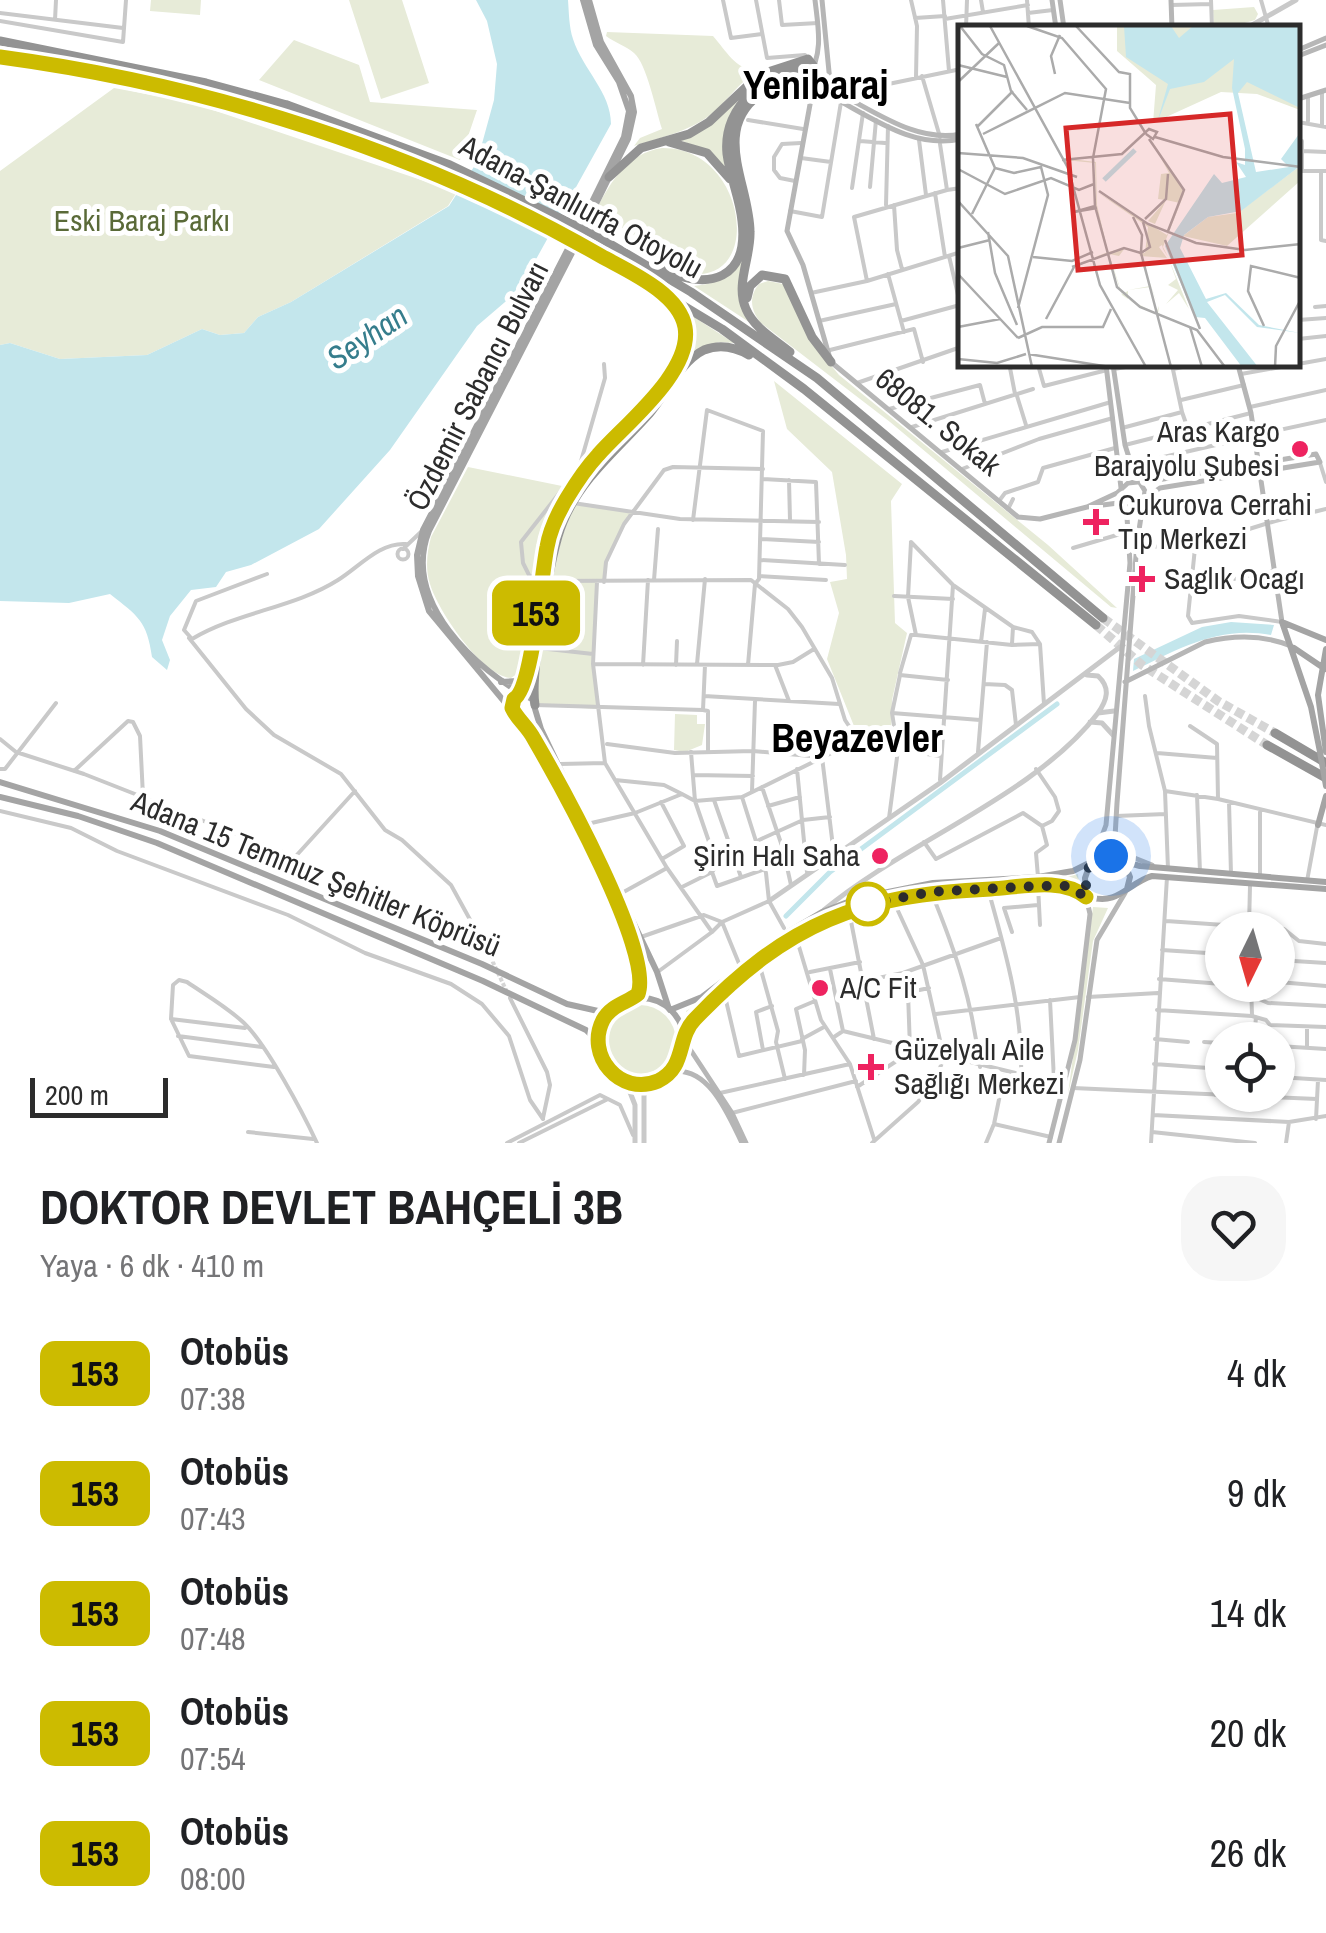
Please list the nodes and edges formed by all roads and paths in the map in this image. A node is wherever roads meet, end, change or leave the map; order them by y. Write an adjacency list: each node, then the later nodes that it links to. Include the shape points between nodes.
1 (56, 0): 26 (street)
2 (126, 0): 35 (street)
3 (586, 0): 75 (main road, via 634,112); 75 (main road, via 596,45 629,111 586,219)
4 (723, 0): 36 (street, via 731,38)
5 (756, 0): 36 (street)
6 (779, 0): 28 (street, via 782,25)
7 (819, 0): 28 (main road); 45 (main road)
8 (911, 0): 24 (street)
9 (943, 0): 23 (street)
10 (967, 0): 22 (street)
11 (981, 0): 19 (street)
12 (1056, 0): 18 (main road); 32 (main road)
13 (1261, 0): 25 (street)
14 (1296, 0): 25 (street)
15 (1027, 2): 19 (street); 21 (street)
16 (1211, 2): 17 (street)
17 (1171, 3)
18 (1054, 10): 21 (street); 31 (main road)
19 (983, 12): 22 (street)
20 (0, 13): 26 (street)
21 (1028, 13): 30 (street)
22 (968, 15): 23 (street); 29 (street)
23 (945, 17): 24 (street); 43 (street)
24 (915, 18): 44 (street)
25 (1264, 18): 33 (street); 34 (street)
26 (55, 20): 35 (street)
27 (0, 22): 35 (street, via 123,42)
28 (818, 23): 41 (main road, via 820,42)
29 (966, 25)
30 (1029, 25)
31 (1059, 25)
32 (1060, 25)
33 (1252, 25)
34 (1268, 25)
35 (123, 28)
36 (762, 34): 41 (street, via 768,58 804,55)
37 (0, 40): 88 (highway, Adana-Şanlıurfa Otoyolu, bridge, via 287,105 450,165)
38 (1326, 42): 39 (main road)
39 (1301, 52)
40 (0, 57): 91 (highway, Adana-Şanlıurfa Otoyolu, bridge, via 102,74 281,120 441,178)
41 (811, 64): 45 (main road); 46 (main road); 65 (highway, via 759,74 709,122); 77 (highway, via 760,84 734,113 727,151)
42 (958, 68): 43 (street)
43 (949, 70): 44 (street)
44 (919, 77): 48 (street); 62 (street)
45 (830, 79): 46 (main road); 48 (main road)
46 (814, 88): 51 (main road); 59 (main road); 98 (highway, via 794,82 764,91 736,132 750,232)
47 (1324, 90): 49 (main road); 58 (street)
48 (840, 94): 62 (main road)
49 (1308, 96): 50 (main road); 55 (street)
50 (1301, 99)
51 (841, 102): 52 (main road); 73 (street)
52 (863, 113): 54 (main road); 64 (street)
53 (748, 120): 59 (street)
54 (876, 120): 57 (main road); 66 (street)
55 (1308, 121): 56 (street); 58 (street)
56 (1301, 122)
57 (888, 126): 61 (main road); 67 (street)
58 (1324, 126)
59 (804, 129): 68 (main road)
60 (958, 137): 62 (main road)
61 (919, 140): 62 (main road); 83 (street)
62 (940, 140): 81 (street)
63 (1302, 140): 69 (street)
64 (858, 141): 66 (street); 79 (street)
65 (667, 142): 75 (highway, via 640,148); 77 (highway, via 707,152)
66 (872, 142): 67 (street); 78 (street)
67 (885, 142): 85 (street)
68 (801, 143): 71 (main road); 76 (street, via 782,144 774,157 780,178)
69 (1302, 151): 70 (street); 72 (street)
70 (1326, 152)
71 (799, 158): 73 (street); 76 (main road)
72 (1301, 161)
73 (832, 162): 86 (street, via 822,217)
74 (1323, 171): 87 (street)
75 (610, 178)
76 (794, 181): 86 (main road)
77 (732, 182): 88 (highway, via 742,240 740,255 722,276 695,282)
78 (870, 187)
79 (852, 188)
80 (958, 188): 81 (street)
81 (948, 190): 82 (street)
82 (935, 193): 83 (street); 90 (street)
83 (926, 196): 84 (street)
84 (894, 204): 85 (street); 92 (street)
85 (886, 207): 94 (street, via 852,221)
86 (789, 211): 96 (main road, via 787,232)
87 (1326, 240)
88 (620, 250): 125 (highway, Adana-Şanlıurfa Otoyolu)
89 (958, 253): 90 (street)
90 (947, 256): 92 (street); 95 (street)
91 (625, 269): 129 (highway, Adana-Şanlıurfa Otoyolu); 189 (highway, via 682,316 684,350 663,384 580,478 555,520)
92 (903, 270): 93 (street)
93 (888, 274): 94 (street); 97 (street)
94 (867, 281): 96 (street)
95 (958, 289)
96 (811, 293): 105 (main road)
97 (896, 304): 104 (street); 105 (street)
98 (744, 306): 112 (highway, via 762,275 785,280); 125 (highway)
99 (1315, 306): 100 (street)
100 (1326, 306)
101 (958, 307): 104 (street)
102 (1326, 318): 103 (street)
103 (1301, 320)
104 (901, 321): 106 (street)
105 (819, 322): 110 (main road)
106 (904, 332): 110 (street); 113 (street, via 914,330)
107 (1326, 336): 108 (street)
108 (1301, 340)
109 (958, 348): 113 (street)
110 (827, 350): 112 (main road)
111 (1326, 359): 114 (street)
112 (831, 362): 126 (main road, 68081. Sokak)
113 (923, 362): 126 (street)
114 (1301, 363)
115 (604, 364): 192 (street, via 579,468 522,542)
116 (1010, 368): 131 (street)
117 (1039, 368): 118 (street, via 1044,386)
118 (1107, 368)
119 (1110, 368): 133 (main road)
120 (1110, 368): 143 (main road)
121 (1172, 368): 132 (street)
122 (1239, 368): 124 (main road)
123 (1273, 368): 124 (street)
124 (1241, 374): 127 (main road)
125 (817, 378): 129 (highway, Adana-Şanlıurfa Otoyolu, via 1100,622)
126 (855, 384): 135 (main road, 68081. Sokak)
127 (1244, 385): 132 (street); 136 (main road)
128 (1033, 389): 131 (street)
129 (804, 390): 169 (highway, via 741,350 702,351)
130 (1326, 390): 136 (street)
131 (1016, 394): 134 (street); 141 (street)
132 (1179, 400): 137 (street)
133 (1111, 402): 138 (main road); 140 (street)
134 (985, 404): 135 (street, via 980,385); 142 (street)
135 (890, 409): 142 (main road, 68081. Sokak)
136 (1251, 410): 144 (street); 146 (main road)
137 (1182, 412): 143 (street); 144 (street)
138 (1113, 418): 147 (street); 149 (main road)
139 (1326, 420): 145 (street)
140 (1035, 422): 141 (street); 147 (street)
141 (1026, 425): 151 (street)
142 (912, 426): 151 (main road, 68081. Sokak)
143 (1122, 428): 148 (main road)
144 (1188, 429): 148 (street)
145 (1265, 434)
146 (1256, 436): 154 (street); 155 (main road)
147 (1039, 439): 158 (street)
148 (1125, 444): 154 (main road)
149 (1117, 448): 164 (main road); 167 (street, via 1043,468 1038,482)
150 (1326, 451): 152 (street)
151 (942, 452): 158 (main road, 68081. Sokak)
152 (1316, 454): 153 (main road); 155 (main road)
153 (1323, 462): 159 (main road); 163 (street)
154 (1131, 464): 162 (main road)
155 (1260, 465): 159 (main road); 162 (main road)
156 (698, 468): 157 (street); 157 (street, via 708,410 763,431); 173 (street, via 664,470); 174 (street)
157 (763, 469): 160 (street)
158 (962, 469): 167 (main road, 68081. Sokak)
159 (1261, 473): 166 (main road, via 1160,488); 178 (main road)
160 (762, 479): 161 (street); 175 (street)
161 (789, 480): 176 (street); 177 (street, via 816,482)
162 (1139, 482): 164 (main road); 166 (main road)
163 (1326, 482)
164 (1122, 488): 168 (main road); 170 (main road)
165 (1013, 498): 171 (street)
166 (1144, 498): 168 (main road); 184 (main road)
167 (999, 501): 171 (main road, 68081. Sokak)
168 (1126, 502): 170 (main road); 181 (main road)
169 (572, 503): 173 (street); 199 (highway)
170 (1086, 507): 171 (main road, 68081. Sokak, via 1047,518)
171 (1008, 509)
172 (1326, 509): 178 (street)
173 (633, 513): 174 (street); 203 (street, via 612,546)
174 (693, 520): 175 (street)
175 (762, 522): 176 (street); 182 (street)
176 (790, 522): 177 (street)
177 (818, 522): 183 (street)
178 (1267, 523): 187 (street); 194 (main road)
179 (658, 529): 200 (street)
180 (423, 530): 185 (street); 193 (main road, Özdemir Sabancı Bulvarı); 240 (main road, Özdemir Sabancı Bulvarı, via 572,247 424,544 422,568 434,609)
181 (1128, 532): 186 (street); 222 (main road)
182 (761, 539): 183 (street); 188 (street)
183 (819, 542): 190 (street)
184 (1137, 543): 187 (street); 241 (main road)
185 (404, 546): 193 (street, via 398,557); 215 (street, via 384,549 316,592)
186 (1073, 548)
187 (1195, 548): 206 (street)
188 (760, 560): 190 (street); 197 (street)
189 (544, 564): 192 (street); 199 (highway)
190 (820, 564): 191 (street)
191 (845, 564)
192 (526, 569): 196 (street)
193 (418, 570): 254 (main road, Özdemir Sabancı Bulvarı, via 430,610)
194 (1273, 571): 206 (street); 212 (main road)
195 (267, 574): 215 (street, via 196,601 184,630)
196 (530, 576): 199 (street); 207 (street)
197 (759, 576): 201 (street); 204 (street)
198 (705, 579): 200 (street); 204 (street); 231 (street)
199 (545, 580): 202 (street); 207 (highway); 224 (highway)
200 (651, 580): 203 (street); 229 (street)
201 (826, 580)
202 (596, 582): 203 (street); 227 (street)
203 (604, 582)
204 (755, 584): 225 (street, via 788,610); 233 (street)
205 (953, 586): 209 (street, via 911,542); 210 (street); 211 (street)
206 (1192, 588): 212 (street, via 1188,616 1195,624 1239,616)
207 (539, 594): 235 (highway)
208 (894, 596): 209 (street)
209 (908, 597): 210 (street); 214 (street)
210 (953, 599): 216 (street)
211 (985, 609): 213 (street); 219 (street)
212 (1282, 622): 217 (main road); 223 (main road)
213 (1013, 627): 220 (street, via 1032,632); 221 (street)
214 (916, 634): 216 (street); 237 (street, via 910,635)
215 (189, 638): 298 (street, via 274,735 341,774)
216 (951, 639): 219 (street); 239 (street)
217 (1326, 640)
218 (677, 641): 230 (street)
219 (984, 642): 221 (street); 242 (street)
220 (1040, 644): 221 (street); 252 (street)
221 (1012, 645)
222 (1120, 647): 238 (street); 257 (main road)
223 (1292, 647): 236 (main road); 241 (main road, via 1263,638 1218,638); 277 (main road)
224 (538, 648): 227 (street); 253 (highway)
225 (814, 649): 234 (street); 251 (street)
226 (1326, 649): 236 (main road)
227 (593, 654): 228 (street)
228 (593, 664): 229 (street); 255 (street)
229 (643, 665): 230 (street)
230 (676, 665): 231 (street)
231 (697, 665): 232 (street)
232 (705, 665): 233 (street); 246 (street)
233 (748, 665): 234 (street)
234 (775, 665): 249 (street)
235 (529, 668): 240 (main road, via 517,680); 245 (highway)
236 (1324, 668): 244 (main road)
237 (900, 675): 239 (street); 258 (street)
238 (1084, 675): 252 (street); 259 (street, via 1098,676 1106,686)
239 (948, 680): 260 (street)
240 (501, 682): 245 (main road, Özdemir Sabancı Bulvarı)
241 (1125, 682): 318 (main road)
242 (984, 684): 262 (street); 264 (street, via 1012,690)
243 (1326, 684): 244 (main road)
244 (1318, 694): 277 (main road)
245 (521, 695): 253 (main road, Özdemir Sabancı Bulvarı); 254 (main road)
246 (704, 696): 248 (street); 256 (street)
247 (1146, 696): 278 (street)
248 (755, 699): 249 (street); 274 (street)
249 (789, 701): 251 (street)
250 (56, 703): 275 (street)
251 (840, 704): 268 (street)
252 (1044, 704): 264 (street)
253 (535, 706): 255 (street); 261 (main road); 285 (main road)
254 (512, 708): 261 (main road, Özdemir Sabancı Bulvarı)
255 (597, 708): 256 (street); 270 (street)
256 (703, 710): 273 (street)
257 (1114, 711): 259 (street); 267 (main road)
258 (892, 713): 260 (street); 272 (street)
259 (1098, 713): 263 (street)
260 (945, 716): 262 (street); 281 (street)
261 (522, 719): 398 (main road, Özdemir Sabancı Bulvarı, via 620,910 640,969)
262 (980, 720): 279 (street)
263 (1090, 722): 267 (street, via 1102,723); 287 (street)
264 (1016, 726): 279 (street)
265 (1190, 726): 282 (street, via 1217,744)
266 (1275, 733): 284 (highway)
267 (1113, 735): 332 (main road, via 1106,824)
268 (862, 738): 272 (street); 280 (street)
269 (0, 740): 275 (street)
270 (604, 744): 276 (street); 283 (street)
271 (1268, 744): 292 (highway)
272 (898, 750): 281 (street); 320 (street)
273 (708, 751): 274 (street); 276 (street)
274 (753, 751): 280 (street); 291 (street)
275 (16, 752): 288 (street); 289 (street)
276 (691, 752): 290 (street)
277 (1323, 752): 296 (main road, bridge)
278 (1157, 753): 282 (street); 300 (street)
279 (978, 754): 295 (street)
280 (822, 756): 286 (street); 319 (street)
281 (941, 756): 295 (street)
282 (1218, 758): 308 (street)
283 (605, 763): 285 (street); 293 (street)
284 (1326, 763)
285 (558, 764): 322 (main road)
286 (797, 769): 297 (street); 307 (street)
287 (1036, 769): 324 (street, via 1059,811); 328 (street)
288 (0, 770)
289 (74, 772): 303 (street); 303 (street, via 128,720 134,722)
290 (693, 775): 291 (street); 310 (street)
291 (752, 776): 299 (street)
292 (1326, 778)
293 (614, 780): 301 (street, via 664,785); 316 (street)
294 (0, 782): 406 (main road, Adana 15 Temmuz Şehitler Köprüsü, via 160,831 578,1008)
295 (940, 783): 320 (street)
296 (1326, 786)
297 (762, 787): 299 (street); 313 (street)
298 (356, 791): 303 (street, via 296,857); 375 (street, via 385,830 451,885)
299 (752, 791): 306 (street)
300 (1165, 791): 302 (street); 317 (street)
301 (682, 794): 310 (street); 311 (street)
302 (1197, 794): 308 (street); 337 (street)
303 (143, 796)
304 (1326, 796): 323 (main road)
305 (0, 797): 425 (main road, Adana 15 Temmuz Şehitler Köprüsü, via 157,843 476,979 586,1030)
306 (742, 797): 309 (street); 327 (street)
307 (800, 797): 313 (street); 321 (street)
308 (1218, 799): 312 (street)
309 (714, 800): 310 (street); 340 (street)
310 (695, 801): 335 (street, via 717,860)
311 (661, 802): 316 (street); 330 (street, via 684,846)
312 (1229, 802): 314 (street); 339 (street)
313 (768, 806): 325 (street)
314 (1260, 810): 323 (street); 341 (street)
315 (0, 812): 466 (street, via 71,828 451,984 482,1004 509,1036)
316 (635, 813): 322 (street); 330 (street)
317 (1166, 814): 318 (street); 338 (street)
318 (1116, 816): 326 (main road)
319 (830, 817): 321 (street); 329 (street)
320 (889, 818): 329 (street)
321 (803, 820): 325 (street); 336 (street)
322 (587, 824): 351 (main road)
323 (1322, 825): 342 (street, via 1313,836)
324 (1042, 826): 328 (street, via 1023,813 936,859); 343 (street, via 1047,848 1036,853)
325 (776, 833): 327 (street); 345 (street)
326 (1115, 834): 331 (main road); 338 (main road, via 1127,854)
327 (756, 841): 334 (street)
328 (924, 842): 357 (street)
329 (834, 855): 336 (street)
330 (662, 859): 333 (street)
331 (1124, 863): 332 (main road, via 1104,856); 338 (main road); 349 (main road)
332 (1090, 864): 343 (main road); 352 (main road)
333 (667, 868): 347 (street); 351 (street)
334 (765, 869): 340 (street); 354 (street)
335 (712, 872): 340 (street, via 717,886); 347 (street)
336 (807, 872): 345 (street)
337 (1200, 872): 338 (main road); 339 (main road)
338 (1167, 873): 344 (main road); 349 (main road); 360 (street)
339 (1231, 874): 341 (main road)
340 (741, 877)
341 (1260, 877): 342 (main road)
342 (1307, 881): 346 (main road)
343 (1038, 882): 348 (main road); 352 (main road, via 1068,886); 355 (street); 357 (main road, via 933,883)
344 (1250, 884): 346 (main road); 358 (street)
345 (791, 886): 354 (street)
346 (1326, 886)
347 (680, 888): 359 (street)
348 (988, 889): 350 (main road); 369 (street)
349 (1126, 890): 352 (main road, via 1108,900); 395 (main road, via 1098,936)
350 (931, 892): 353 (main road); 373 (street)
351 (620, 894): 368 (main road)
352 (1086, 897): 396 (main road, via 1090,914)
353 (892, 898): 356 (main road); 381 (street)
354 (770, 901): 361 (street); 364 (street)
355 (1038, 905): 363 (street); 366 (street, via 1004,908)
356 (849, 910): 367 (main road); 378 (street)
357 (822, 912): 380 (main road)
358 (1249, 912)
359 (699, 916): 361 (street); 365 (street); 368 (street)
360 (1164, 920): 362 (street); 372 (street)
361 (722, 922): 365 (street); 380 (street)
362 (1205, 923)
363 (1040, 925)
364 (784, 928)
365 (712, 932): 383 (street)
366 (1012, 932)
367 (796, 937): 377 (main road); 384 (street)
368 (641, 938): 383 (main road)
369 (1001, 938): 373 (street); 403 (street)
370 (1295, 939): 371 (street)
371 (1326, 944)
372 (1162, 950): 374 (street); 386 (street)
373 (956, 953): 381 (street); 408 (street)
374 (1205, 953)
375 (490, 956)
376 (1295, 961): 379 (street)
377 (759, 962): 392 (main road); 404 (street)
378 (860, 962): 382 (street); 387 (street)
379 (1326, 962)
380 (740, 966): 407 (main road, via 702,997)
381 (923, 966): 385 (street); 391 (street)
382 (830, 969): 384 (street); 418 (street)
383 (657, 972): 407 (main road)
384 (808, 973): 400 (street)
385 (903, 973): 387 (street); 393 (street)
386 (1159, 979): 388 (street); 394 (street)
387 (863, 982): 422 (street)
388 (1205, 983)
389 (1295, 983): 390 (street)
390 (1326, 986)
391 (929, 988): 393 (street); 410 (street)
392 (724, 992): 421 (main road); 433 (street, via 739,1056)
393 (908, 993): 430 (street)
394 (1158, 993): 395 (street); 409 (street)
395 (1088, 996): 453 (main road)
396 (1080, 997): 399 (street); 452 (main road)
397 (510, 998): 466 (street, via 550,1085)
398 (635, 998): 406 (main road); 407 (main road)
399 (1050, 1000): 403 (street); 450 (street)
400 (815, 1001): 415 (street); 424 (street, via 796,1009)
401 (1253, 1002): 411 (street)
402 (1266, 1002): 405 (street)
403 (1017, 1004): 408 (street); 443 (street)
404 (772, 1006): 427 (street); 433 (street, via 756,1012)
405 (1326, 1006)
406 (612, 1009): 425 (main road)
407 (670, 1009): 421 (main road)
408 (973, 1010): 410 (street); 438 (street)
409 (1156, 1010): 411 (street); 423 (street)
410 (935, 1014): 434 (street)
411 (1254, 1017): 413 (street); 414 (street, via 1270,1026)
412 (171, 1019): 417 (street); 417 (street, via 170,994 179,980); 419 (street)
413 (1254, 1022)
414 (1307, 1026): 416 (street); 431 (street)
415 (824, 1027): 420 (street); 424 (street)
416 (1326, 1027)
417 (249, 1028): 429 (street)
418 (843, 1032): 420 (street); 422 (street)
419 (178, 1036): 429 (street); 437 (street, via 189,1056)
420 (834, 1037): 435 (street)
421 (684, 1038): 440 (main road); 455 (main road)
422 (874, 1039): 430 (street)
423 (1155, 1039): 426 (street); 436 (street)
424 (802, 1040): 427 (street); 442 (street)
425 (598, 1042): 448 (main road, via 604,1064)
426 (1188, 1042)
427 (780, 1047): 433 (street); 445 (street)
428 (1295, 1047): 431 (street)
429 (262, 1048): 437 (street)
430 (910, 1048): 434 (street); 451 (street)
431 (1308, 1048): 432 (street)
432 (1326, 1049)
433 (763, 1051)
434 (944, 1058): 438 (street); 475 (street, via 918,1102)
435 (850, 1064): 442 (street); 451 (street)
436 (1154, 1064): 439 (street); 454 (street)
437 (274, 1067): 472 (street)
438 (980, 1067): 441 (street)
439 (1205, 1068)
440 (670, 1072): 449 (main road); 478 (main road, via 686,1070 700,1078)
441 (1004, 1073): 443 (street); 468 (street)
442 (804, 1075): 445 (street)
443 (1021, 1076): 450 (street)
444 (1295, 1078): 446 (street)
445 (786, 1079): 455 (street)
446 (1318, 1080): 447 (street); 459 (street)
447 (1326, 1080)
448 (626, 1082): 449 (main road); 460 (street)
449 (654, 1082): 474 (street, via 644,1095)
450 (1054, 1082): 452 (street)
451 (856, 1084): 462 (street); 475 (street)
452 (1065, 1086): 471 (main road)
453 (1073, 1088): 454 (street); 480 (main road)
454 (1154, 1091): 456 (street); 463 (street)
455 (720, 1093): 462 (main road)
456 (1205, 1094)
457 (1295, 1098): 459 (street)
458 (610, 1099): 461 (street); 466 (street, via 596,1096); 477 (street)
459 (1317, 1100): 465 (street)
460 (635, 1105): 461 (street); 473 (street)
461 (622, 1111): 473 (street)
462 (732, 1113): 478 (main road)
463 (1152, 1115): 467 (street); 470 (street)
464 (1326, 1116): 465 (street)
465 (1316, 1119): 467 (street)
466 (542, 1122): 476 (street)
467 (1289, 1122): 483 (street)
468 (994, 1124): 471 (street); 479 (street)
469 (248, 1132): 472 (street)
470 (1152, 1132): 481 (street); 482 (street)
471 (1050, 1140)
472 (316, 1141)
473 (635, 1141)
474 (646, 1141)
475 (874, 1142)
476 (507, 1143)
477 (519, 1143)
478 (744, 1143)
479 (986, 1143)
480 (1059, 1143)
481 (1150, 1143)
482 (1255, 1143)
483 (1286, 1143)

